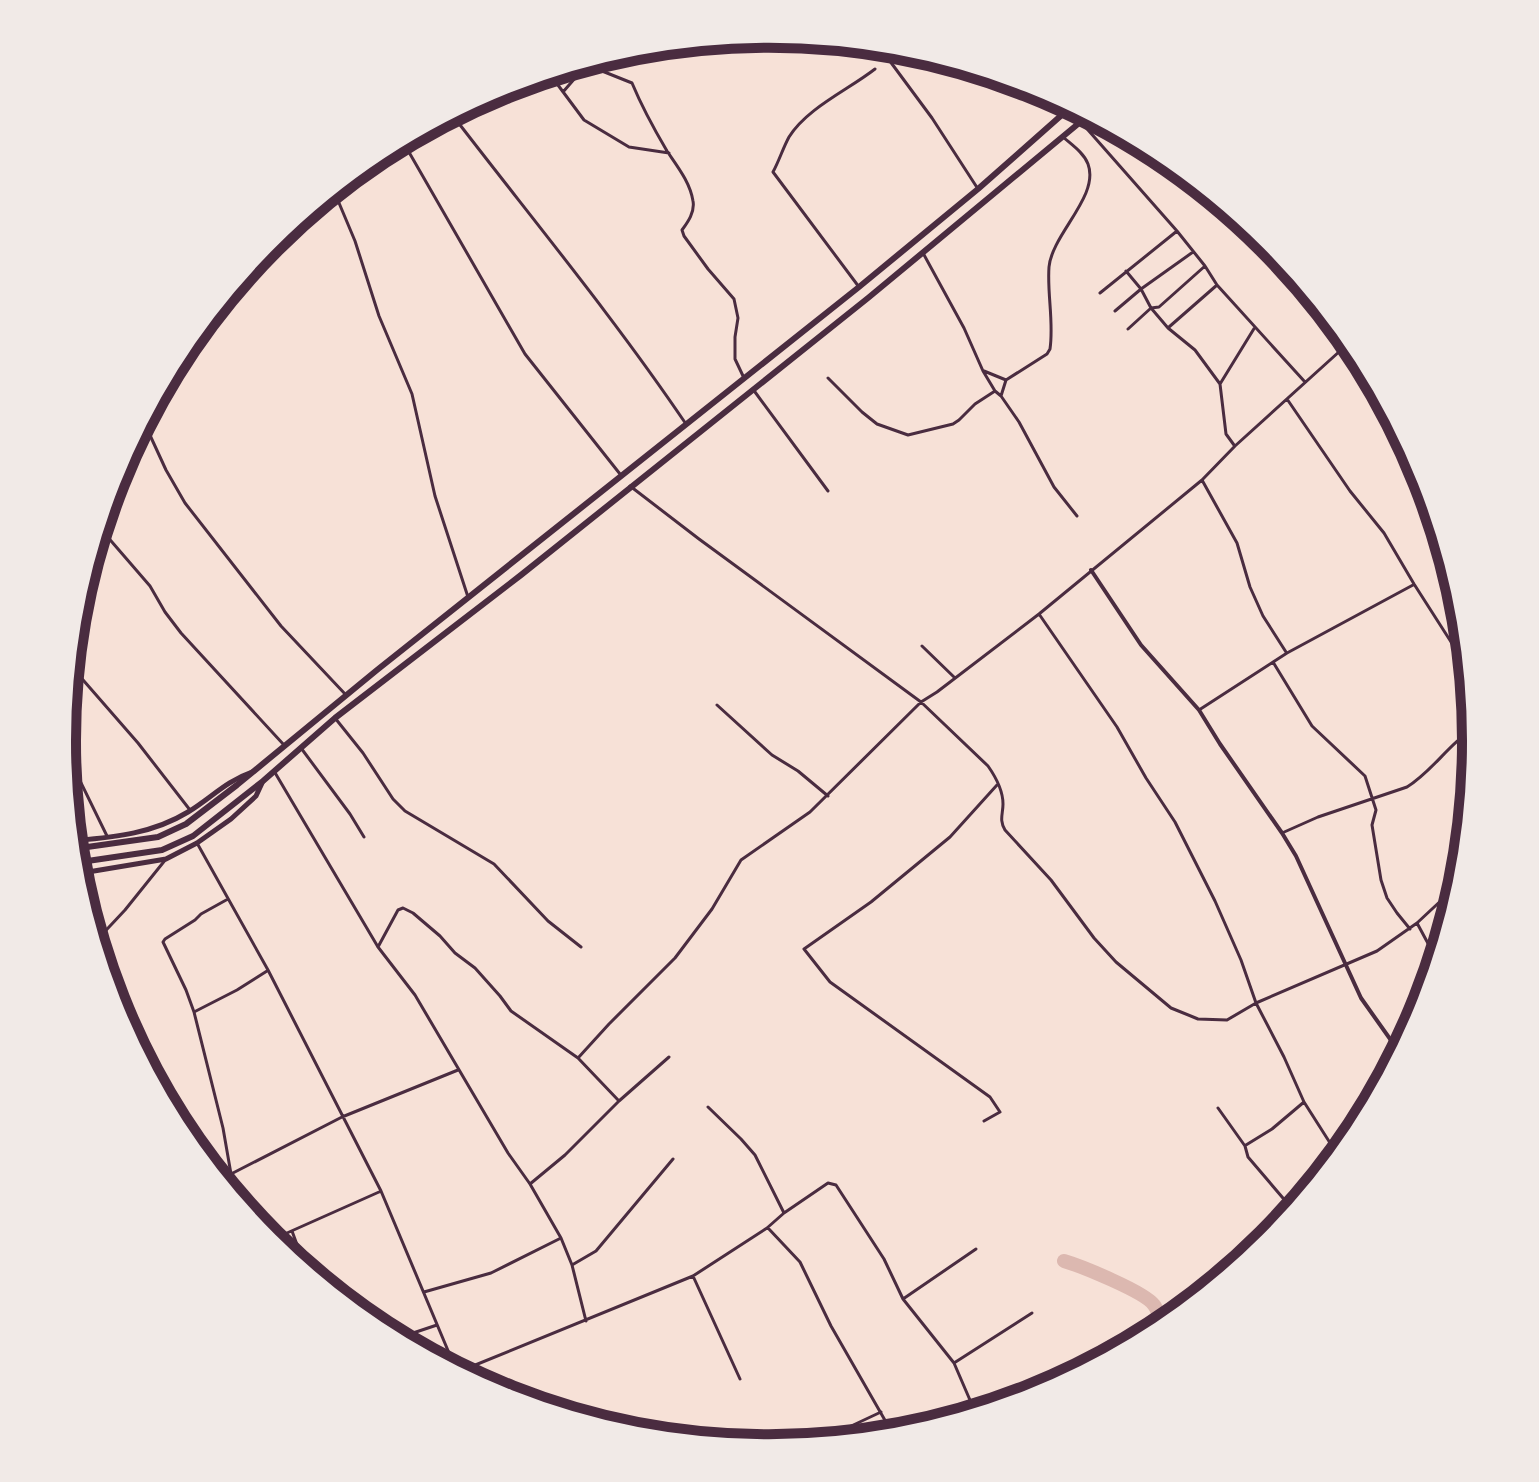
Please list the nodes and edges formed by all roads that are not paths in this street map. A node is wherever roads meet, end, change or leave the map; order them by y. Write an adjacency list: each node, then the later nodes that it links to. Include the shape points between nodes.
1 (888, 58): 15 (street)
2 (875, 69): 23 (street, via 802,122 773,172)
3 (599, 70): 13 (street, via 632,83)
4 (577, 76): 6 (street)
5 (556, 82): 6 (street)
6 (563, 92): 13 (street, via 584,120 611,137 629,147)
7 (1063, 115): 12 (highway)
8 (458, 122): 42 (street)
9 (1081, 122): 10 (highway); 17 (street)
10 (1063, 137): 14 (highway); 35 (street, via 1083,154 1090,181 1049,266 1050,349)
11 (408, 150): 45 (street, via 525,354)
12 (1020, 152): 14 (highway); 15 (highway)
13 (669, 153): 33 (street, via 693,202 684,236 734,299 735,359)
14 (1031, 164): 19 (highway)
15 (978, 189): 23 (highway)
16 (338, 200): 53 (street, via 412,394 435,496)
17 (1177, 231): 18 (street); 21 (street)
18 (1193, 252): 20 (street); 24 (street)
19 (923, 253): 32 (street); 38 (highway)
20 (1205, 266): 22 (street); 26 (street, via 1159,307)
21 (1126, 271): 24 (street); 25 (street)
22 (1217, 285): 28 (street); 29 (street)
23 (859, 287): 33 (highway)
24 (1141, 289): 26 (street); 27 (street)
25 (1100, 293)
26 (1151, 308): 29 (street); 30 (street)
27 (1115, 311)
28 (1255, 327): 36 (street); 37 (street)
29 (1168, 328): 37 (street, via 1195,350)
30 (1128, 329)
31 (1341, 350): 36 (street)
32 (983, 371): 35 (street); 39 (street)
33 (744, 378): 42 (highway)
34 (828, 378): 39 (street, via 877,424 908,435 953,424)
35 (1006, 380): 40 (street)
36 (1305, 382): 41 (street)
37 (1220, 384): 44 (street, via 1226,434)
38 (753, 389): 47 (highway); 48 (street)
39 (995, 391): 40 (street)
40 (1001, 396): 49 (street)
41 (1287, 399): 44 (street); 52 (street, via 1384,533)
42 (686, 424): 45 (highway)
43 (148, 434): 61 (street, via 185,503 281,626)
44 (1235, 446): 46 (street)
45 (622, 476): 53 (highway)
46 (1202, 480): 51 (street); 57 (street, via 1237,543 1263,616)
47 (630, 486): 62 (street); 65 (highway)
48 (828, 491)
49 (1077, 516)
50 (107, 537): 67 (street, via 181,633)
51 (1091, 570): 54 (street); 64 (street, via 1141,645)
52 (1414, 584): 56 (street); 57 (street)
53 (468, 599): 61 (highway)
54 (1039, 614): 60 (street); 96 (street, via 1175,822 1215,901)
55 (922, 646): 60 (street)
56 (1457, 651)
57 (1287, 653): 58 (street)
58 (1273, 662): 64 (street); 75 (street, via 1312,726 1365,776)
59 (80, 676): 76 (street)
60 (955, 678): 62 (street)
61 (346, 695): 67 (highway)
62 (921, 702): 73 (street, via 988,766); 74 (street)
63 (717, 705): 74 (street)
64 (1199, 710): 77 (street)
65 (335, 718): 68 (highway); 92 (street, via 405,811 494,864)
66 (1462, 735): 75 (street, via 1418,780)
67 (284, 745): 69 (highway)
68 (301, 748): 70 (highway); 79 (street)
69 (253, 771): 76 (main road, via 236,777); 82 (highway, via 186,824 158,837)
70 (274, 771): 72 (highway); 91 (street)
71 (78, 775): 78 (street)
72 (263, 781): 81 (main road, via 256,796); 84 (highway, via 193,836 162,850)
73 (997, 785): 96 (street, via 1005,830 1116,962 1171,1008 1198,1019 1227,1020); 107 (street, via 950,837 804,949 830,982 990,1097 1000,1112)
74 (828, 796): 100 (street, via 741,860 675,958)
75 (1373, 797): 77 (street); 89 (street, via 1381,880 1387,898)
76 (190, 811): 78 (main road, via 153,829)
77 (1282, 833): 94 (street)
78 (108, 837): 80 (main road)
79 (364, 837)
80 (84, 840)
81 (197, 843): 83 (main road); 87 (street)
82 (85, 847)
83 (166, 859): 85 (main road); 90 (street)
84 (87, 861)
85 (89, 872)
86 (1444, 898): 88 (street)
87 (228, 899): 95 (street); 97 (street, via 163,942)
88 (1417, 923): 89 (street); 93 (street)
89 (1410, 929): 94 (street)
90 (104, 933)
91 (378, 947): 100 (street, via 398,910 413,913 475,968 511,1011); 101 (street, via 415,995)
92 (581, 947)
93 (1431, 948)
94 (1346, 963): 96 (street); 98 (street, via 1361,998)
95 (268, 970): 97 (street); 106 (street)
96 (1256, 1003): 103 (street)
97 (194, 1012): 111 (street)
98 (1393, 1043)
99 (669, 1057): 102 (street)
100 (578, 1058): 102 (street)
101 (458, 1070): 106 (street); 112 (street)
102 (619, 1101): 112 (street)
103 (1304, 1102): 108 (street); 109 (street)
104 (708, 1107): 115 (street, via 755,1155)
105 (1218, 1108): 108 (street)
106 (342, 1117): 111 (street); 113 (street)
107 (984, 1121)
108 (1245, 1146): 114 (street, via 1248,1157)
109 (1332, 1146)
110 (673, 1159): 122 (street, via 596,1251)
111 (231, 1174)
112 (530, 1184): 119 (street)
113 (381, 1191): 117 (street); 124 (street)
114 (1287, 1203)
115 (784, 1213): 116 (street); 125 (street, via 828,1183 836,1185)
116 (767, 1228): 123 (street); 135 (street, via 800,1262)
117 (292, 1231): 118 (street); 120 (street)
118 (283, 1235)
119 (561, 1238): 122 (street); 124 (street, via 491,1273)
120 (299, 1249)
121 (976, 1249): 125 (street)
122 (572, 1265): 127 (street)
123 (693, 1276): 127 (street); 133 (street)
124 (423, 1292): 128 (street)
125 (903, 1299): 131 (street)
126 (1032, 1313): 131 (street)
127 (586, 1321): 132 (street)
128 (438, 1325): 129 (street); 130 (street)
129 (411, 1334)
130 (451, 1357)
131 (954, 1363): 134 (street)
132 (471, 1367)
133 (740, 1379)
134 (971, 1403)
135 (881, 1412): 136 (street); 137 (street)
136 (887, 1424)
137 (843, 1430)

